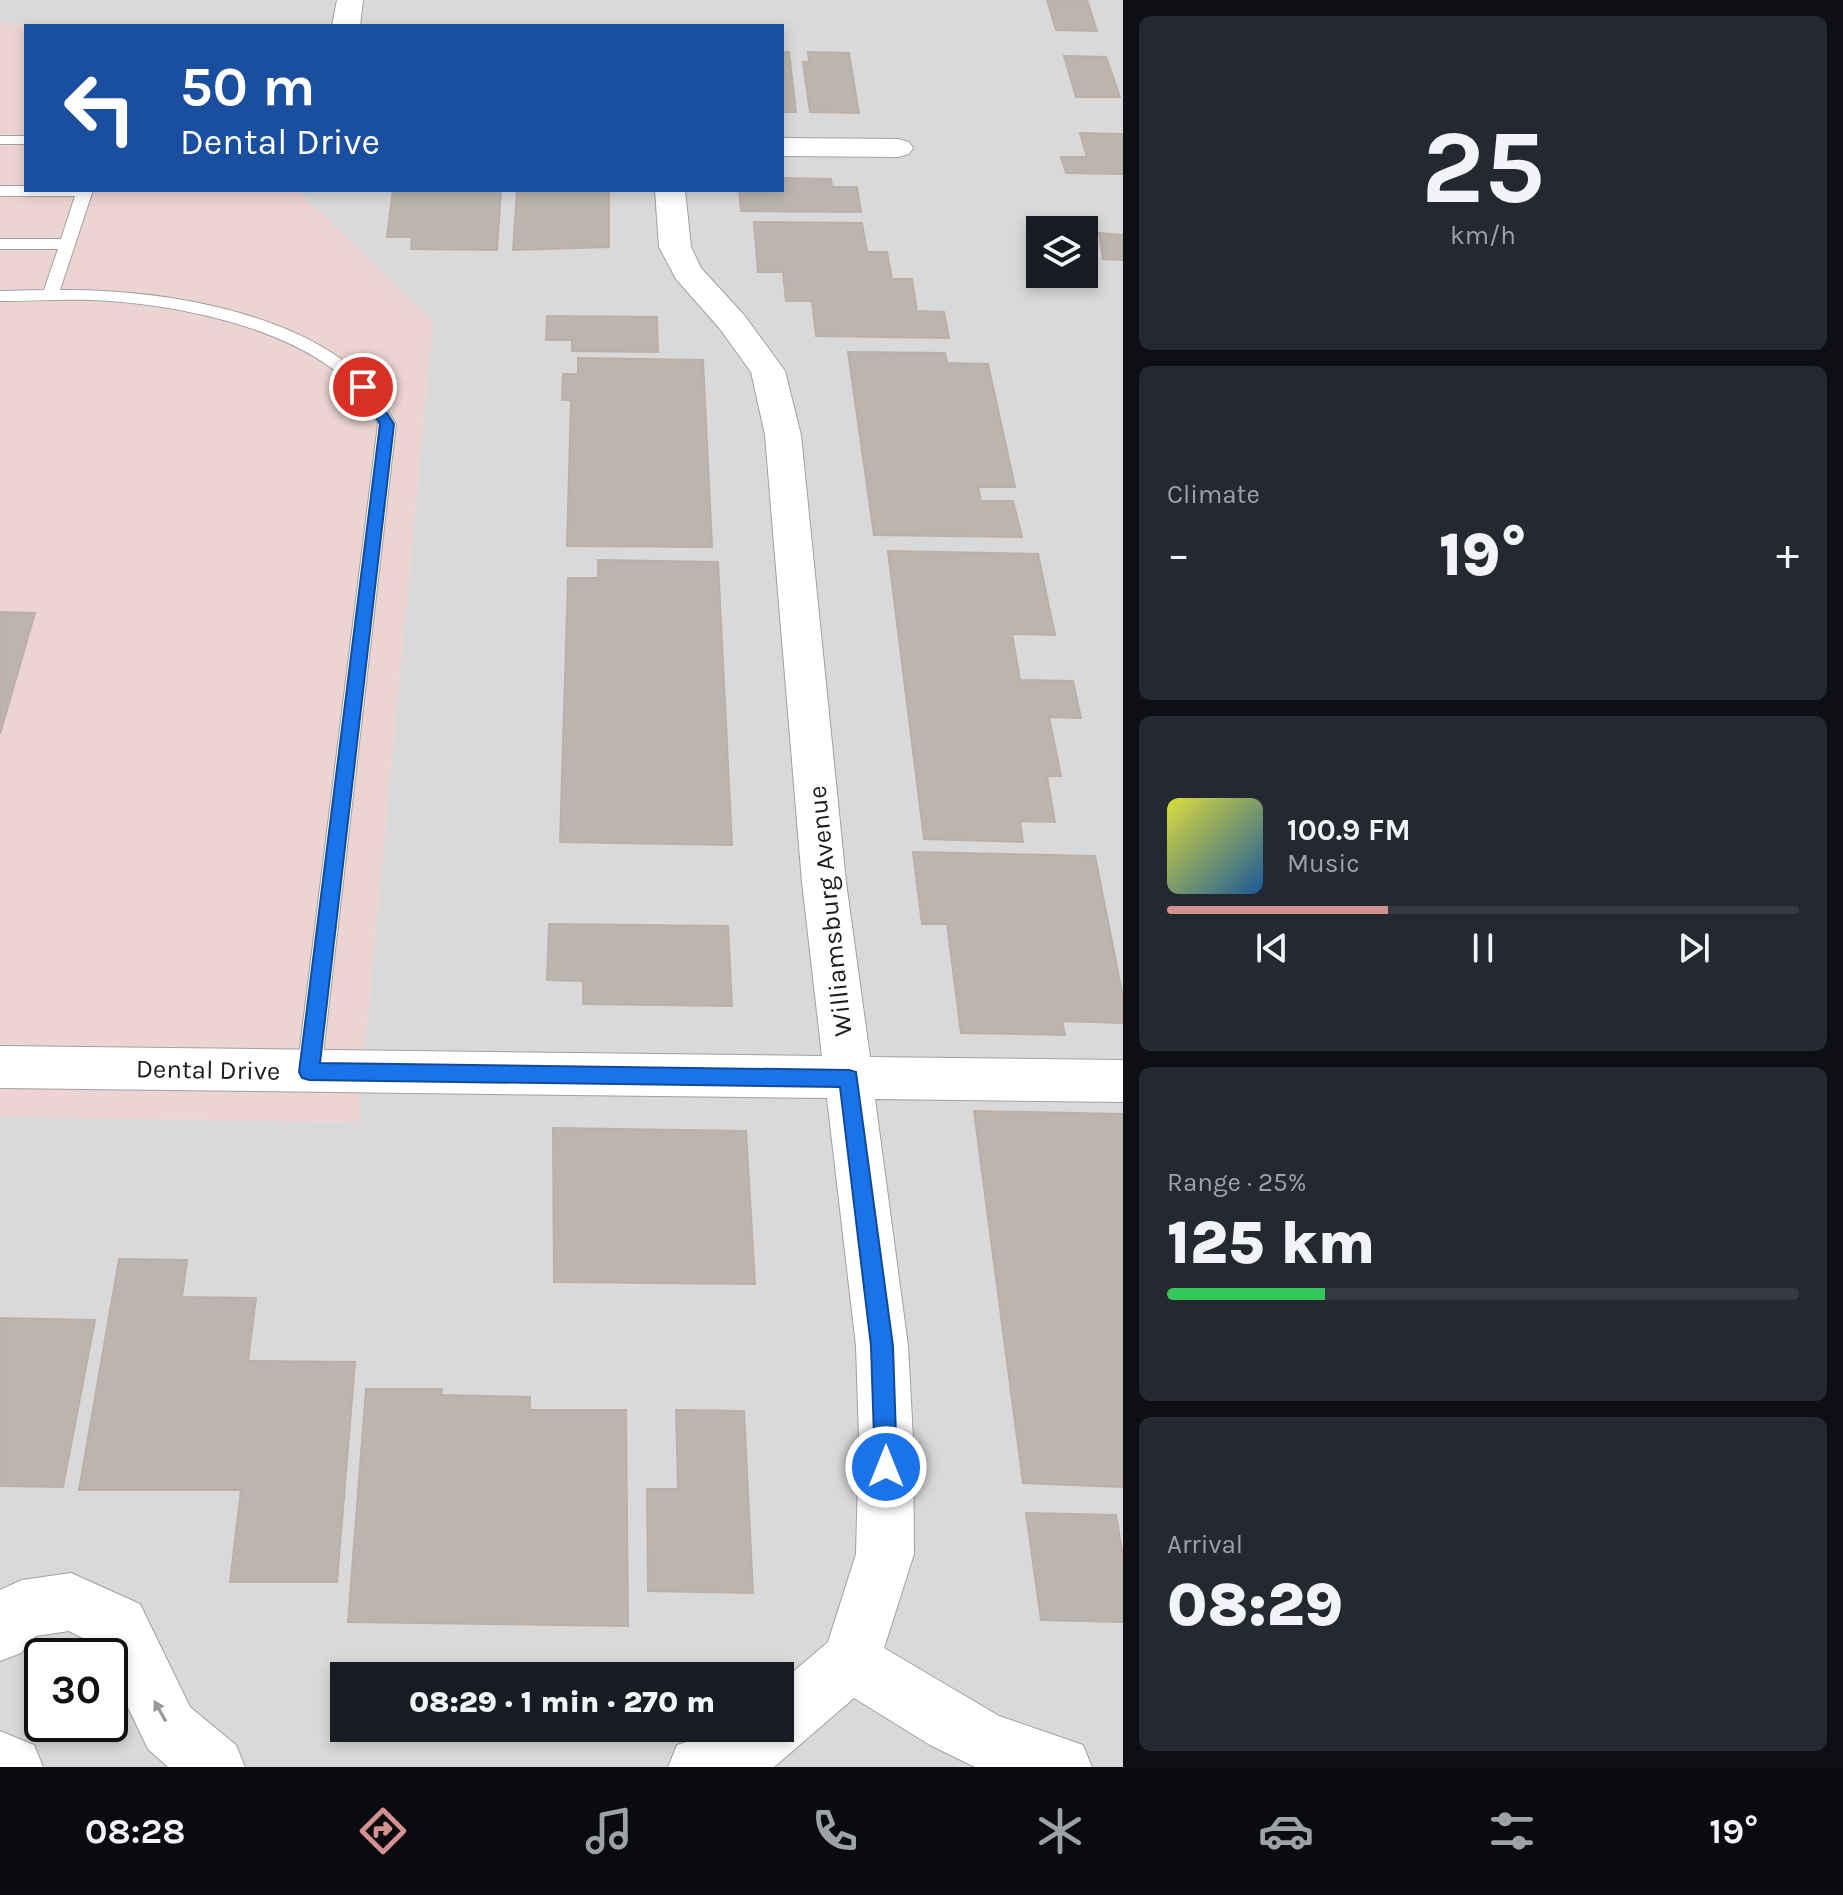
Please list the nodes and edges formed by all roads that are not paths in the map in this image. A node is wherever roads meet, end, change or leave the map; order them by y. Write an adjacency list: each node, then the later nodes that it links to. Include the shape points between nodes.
1 (350, 0): 2 (street)
2 (346, 24)
3 (0, 140): 4 (lane)
4 (24, 140)
5 (784, 147): 6 (street)
6 (898, 148)
7 (0, 191): 8 (lane)
8 (24, 191)
9 (84, 192): 12 (lane)
10 (670, 192): 17 (street, Williamsburg Avenue, via 675,247 687,272 768,371 783,435 824,882)
11 (0, 244): 12 (lane)
12 (67, 244): 14 (lane)
13 (0, 296): 14 (lane)
14 (50, 296): 16 (lane, via 121,296 194,307 276,332 329,359 363,387 387,424)
15 (0, 1067): 16 (street, Dental Drive)
16 (309, 1072): 17 (street, Dental Drive)
17 (849, 1079): 18 (street, Dental Drive); 20 (street, Williamsburg Avenue, via 882,1346 886,1438 885,1554)
18 (1123, 1081)
19 (0, 1632): 25 (street, one-way to 19, via 169,1728 119,1625 71,1602 22,1609)
20 (851, 1661): 21 (street); 27 (street, via 938,1718 1026,1759)
21 (794, 1710)
22 (757, 1742): 26 (street, via 736,1760)
23 (0, 1762): 24 (street)
24 (12, 1767)
25 (214, 1767)
26 (699, 1767)
27 (1061, 1767)

